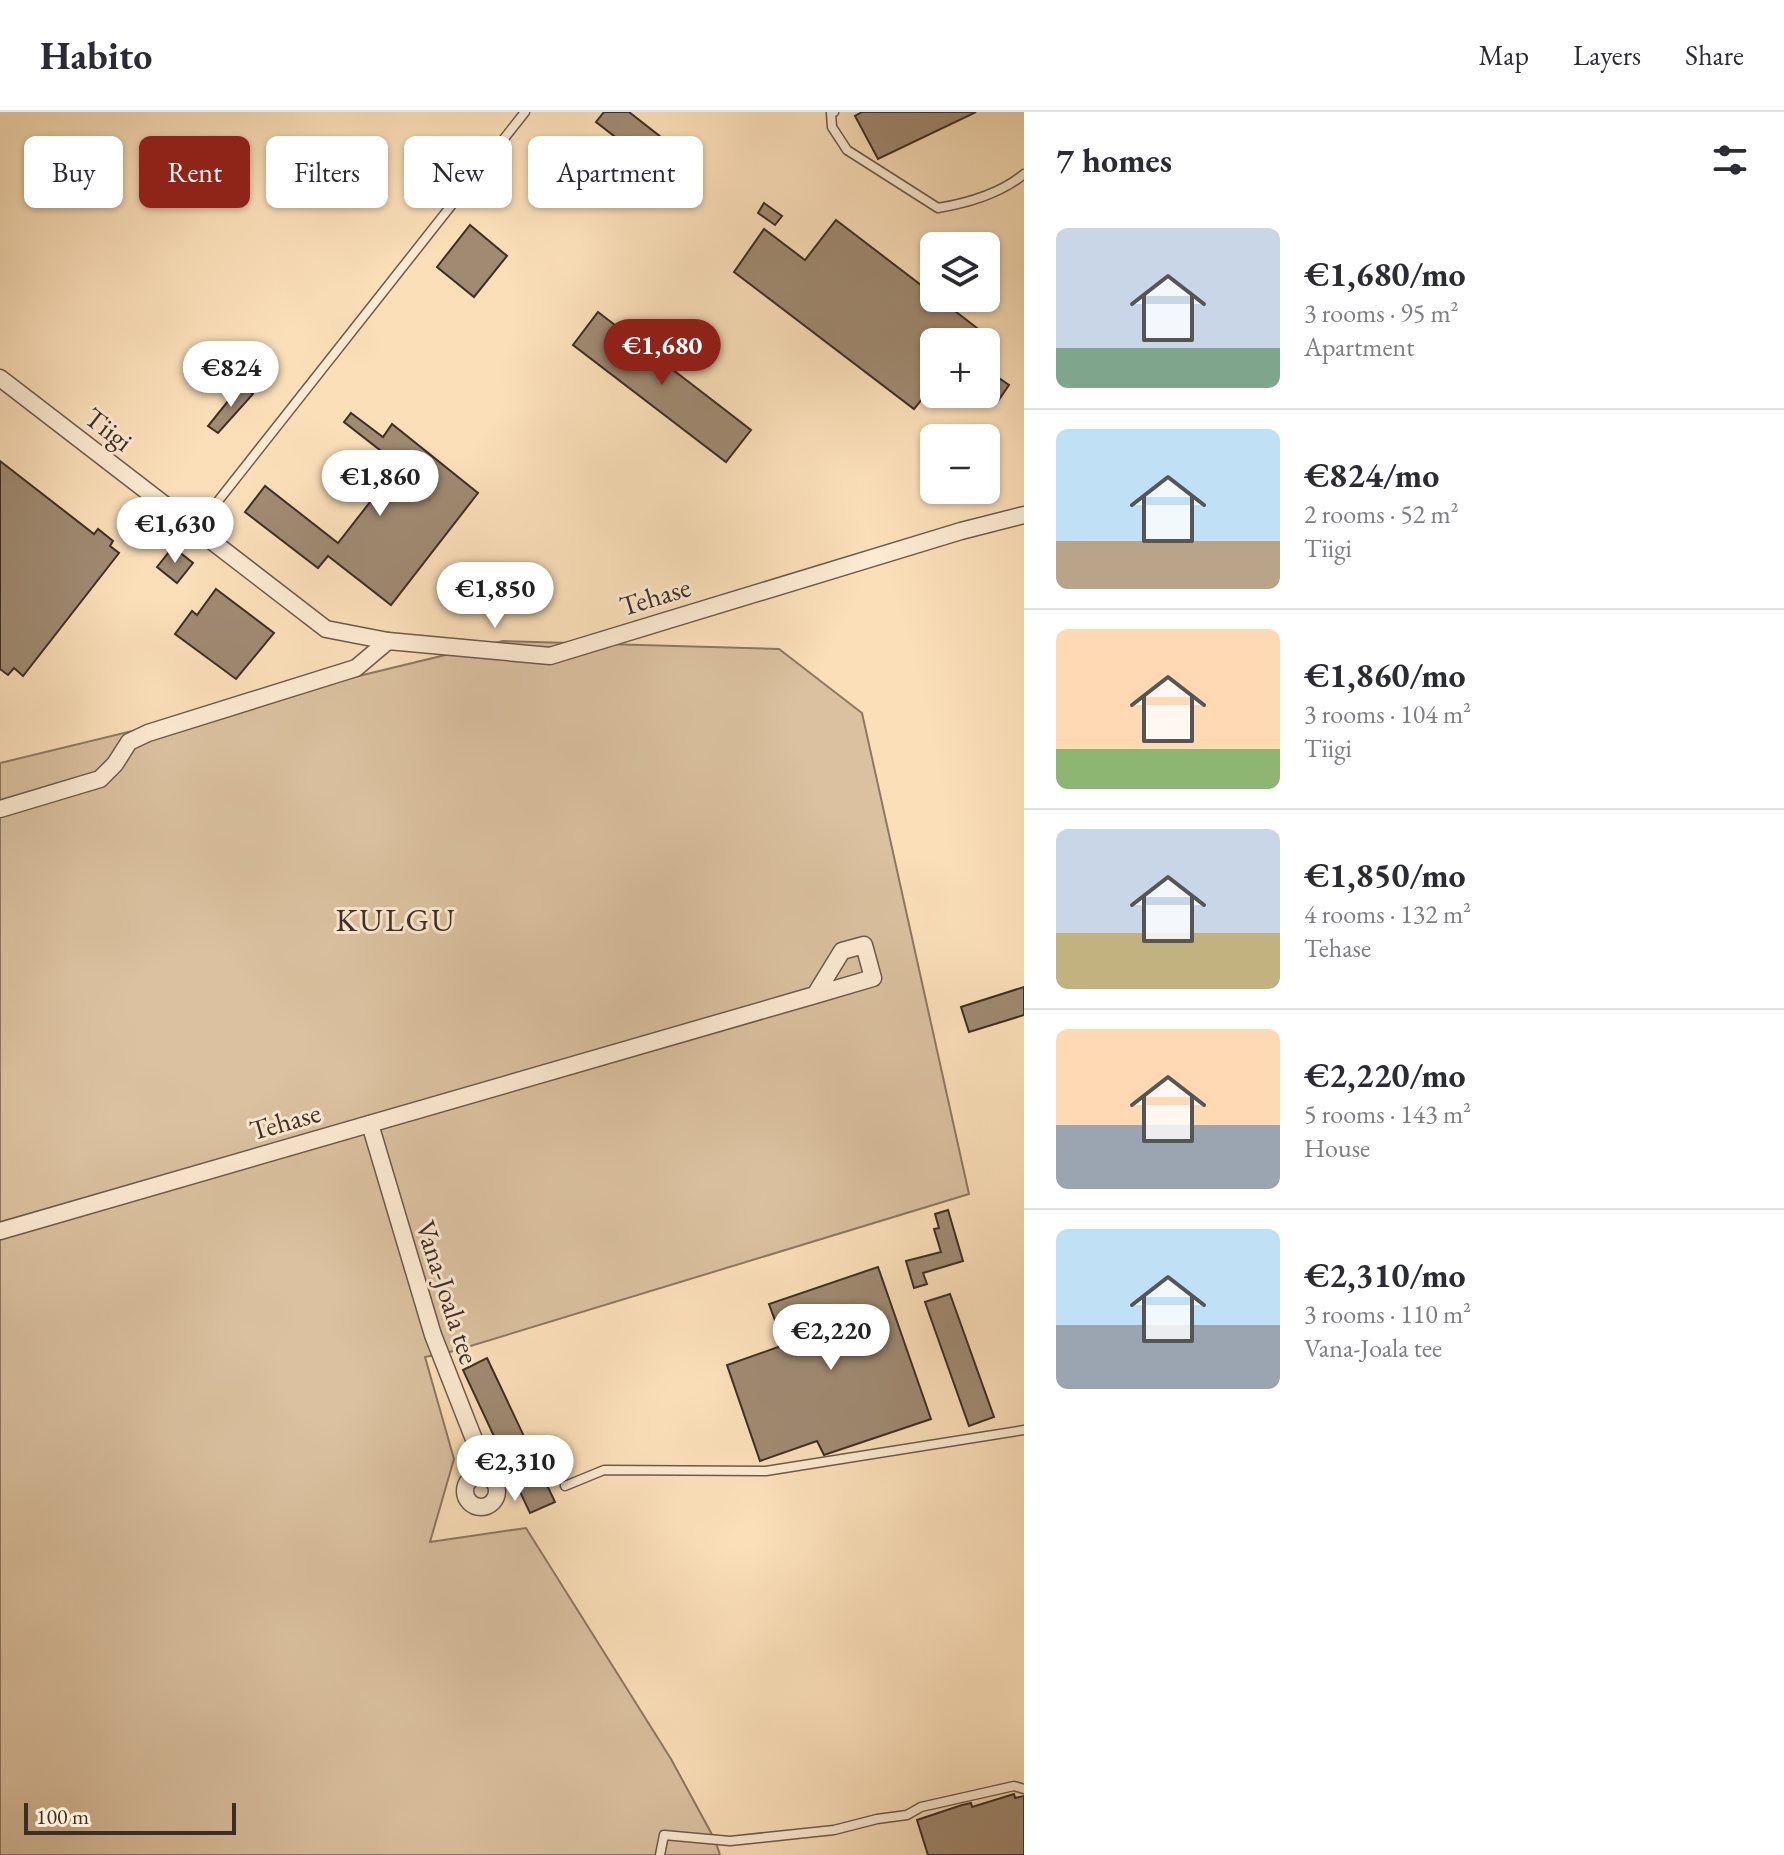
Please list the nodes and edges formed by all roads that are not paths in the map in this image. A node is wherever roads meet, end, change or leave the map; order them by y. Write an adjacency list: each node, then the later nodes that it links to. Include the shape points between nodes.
1 (525, 112): 6 (lane)
2 (832, 112): 3 (lane, via 832,127 847,150 938,208 964,204 1011,185)
3 (1024, 174)
4 (0, 378): 6 (street, Tiigi)
5 (1024, 515): 7 (street, Tehase, via 550,656)
6 (195, 530): 7 (street, Tiigi, via 326,629)
7 (388, 641): 8 (street, via 356,668 129,742 100,779)
8 (0, 809)
9 (815, 995): 10 (street, Tehase)
10 (370, 1124): 11 (street, Tehase); 13 (street, Vana-Joala tee, via 428,1320 477,1447)
11 (0, 1231)
12 (1024, 1430): 14 (lane, via 766,1471 604,1470)
13 (482, 1474)
14 (565, 1486)
15 (1024, 1789): 16 (lane, via 1014,1786 834,1830 730,1841 664,1835)
16 (660, 1855)

